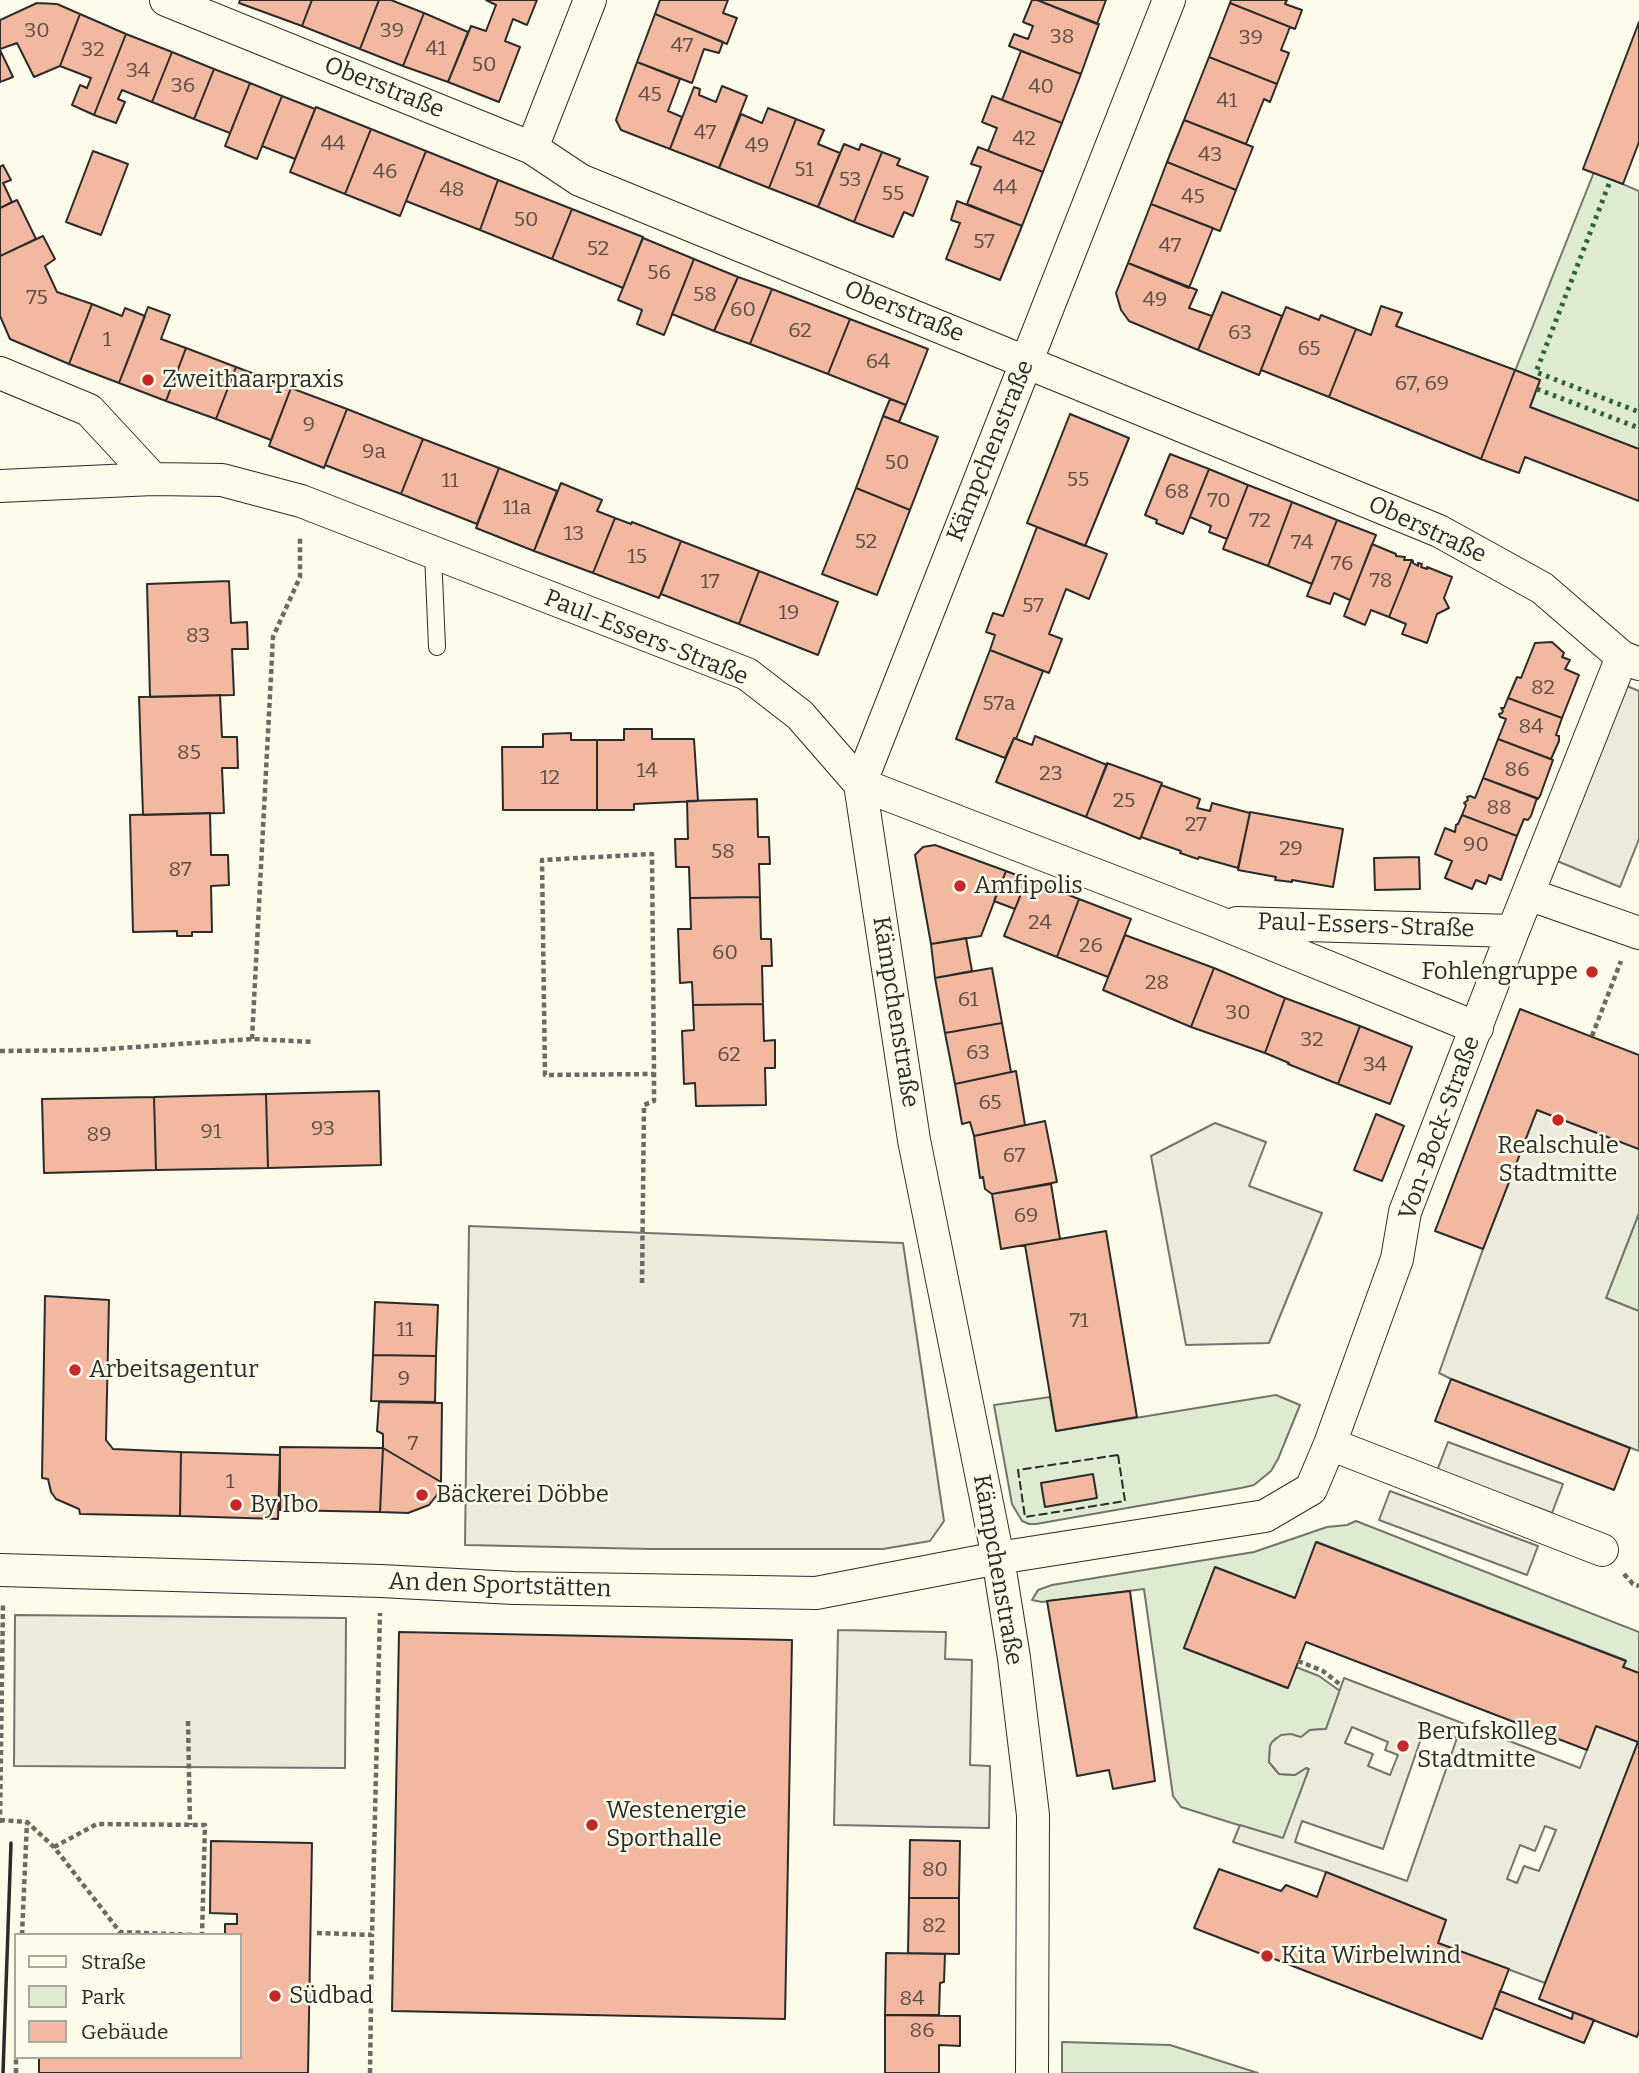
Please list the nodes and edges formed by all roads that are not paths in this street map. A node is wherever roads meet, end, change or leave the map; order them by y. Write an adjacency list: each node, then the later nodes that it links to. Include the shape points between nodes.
1 (166, 0): 4 (street, Oberstraße)
2 (590, 0): 4 (street)
3 (1169, 0): 5 (street, Kämpchenstraße)
4 (532, 148): 5 (street, Oberstraße, via 580,180)
5 (1027, 362): 11 (street, Oberstraße, via 1439,531 1542,588); 12 (street, Kämpchenstraße)
6 (0, 373): 7 (street, via 89,410)
7 (153, 479): 8 (street, Paul-Essers-Straße); 9 (street, Paul-Essers-Straße, via 222,480 300,501)
8 (0, 486)
9 (433, 553): 10 (lane); 12 (street, Paul-Essers-Straße, via 747,674 800,715)
10 (437, 647)
11 (1631, 660): 13 (street, Oberstraße)
12 (860, 783): 14 (street, Paul-Essers-Straße); 20 (street, Kämpchenstraße, via 914,1140)
13 (1528, 894): 15 (street); 16 (street, Von-Bock-Straße)
14 (1218, 922): 16 (street, Paul-Essers-Straße); 17 (street, Paul-Essers-Straße)
15 (1638, 929)
16 (1513, 930): 17 (street, Von-Bock-Straße)
17 (1477, 1028): 18 (street, Von-Bock-Straße, via 1405,1212 1397,1259)
18 (1330, 1444): 19 (street); 20 (street, Von-Bock-Straße, via 1311,1489 1265,1517)
19 (1602, 1550)
20 (998, 1558): 21 (street, An den Sportstätten, via 816,1593 514,1588); 22 (street, Kämpchenstraße, via 1033,1815)
21 (1, 1570)
22 (1032, 2073)

